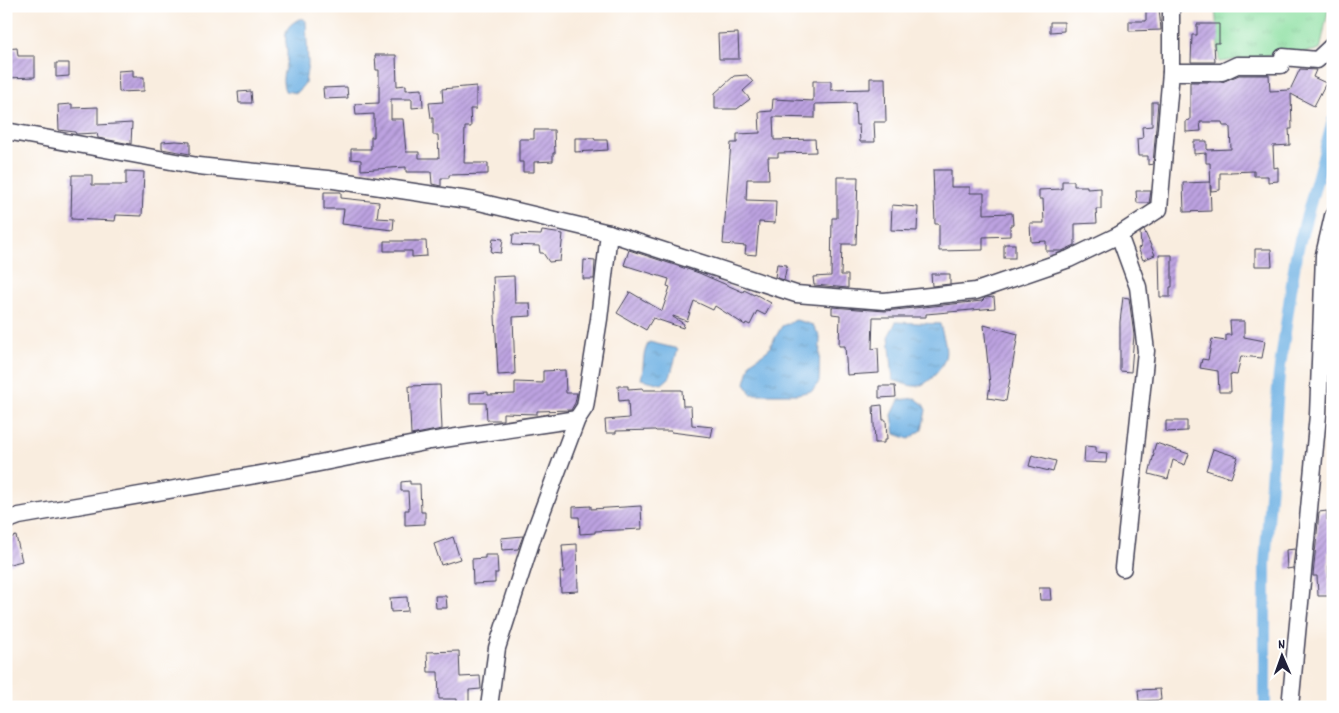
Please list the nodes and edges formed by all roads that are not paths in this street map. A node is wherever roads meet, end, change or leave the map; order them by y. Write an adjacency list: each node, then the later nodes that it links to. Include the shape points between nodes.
1 (1171, 6): 3 (street)
2 (1333, 45): 3 (street, via 1317,60 1283,57 1281,65 1240,65 1222,72)
3 (1171, 72): 7 (street, via 1158,209)
4 (6, 131): 6 (street, via 198,166 327,179 475,201)
5 (1333, 216): 12 (street, via 1324,255 1318,416)
6 (609, 233): 7 (street, via 796,294 884,301 976,291 1069,259); 8 (street, via 585,407)
7 (1119, 236): 10 (street, via 1138,287 1146,351)
8 (577, 419): 9 (street, via 430,441 19,516); 11 (street, via 534,533 497,648)
9 (6, 521)
10 (1123, 568)
11 (489, 707)
12 (1290, 707)

